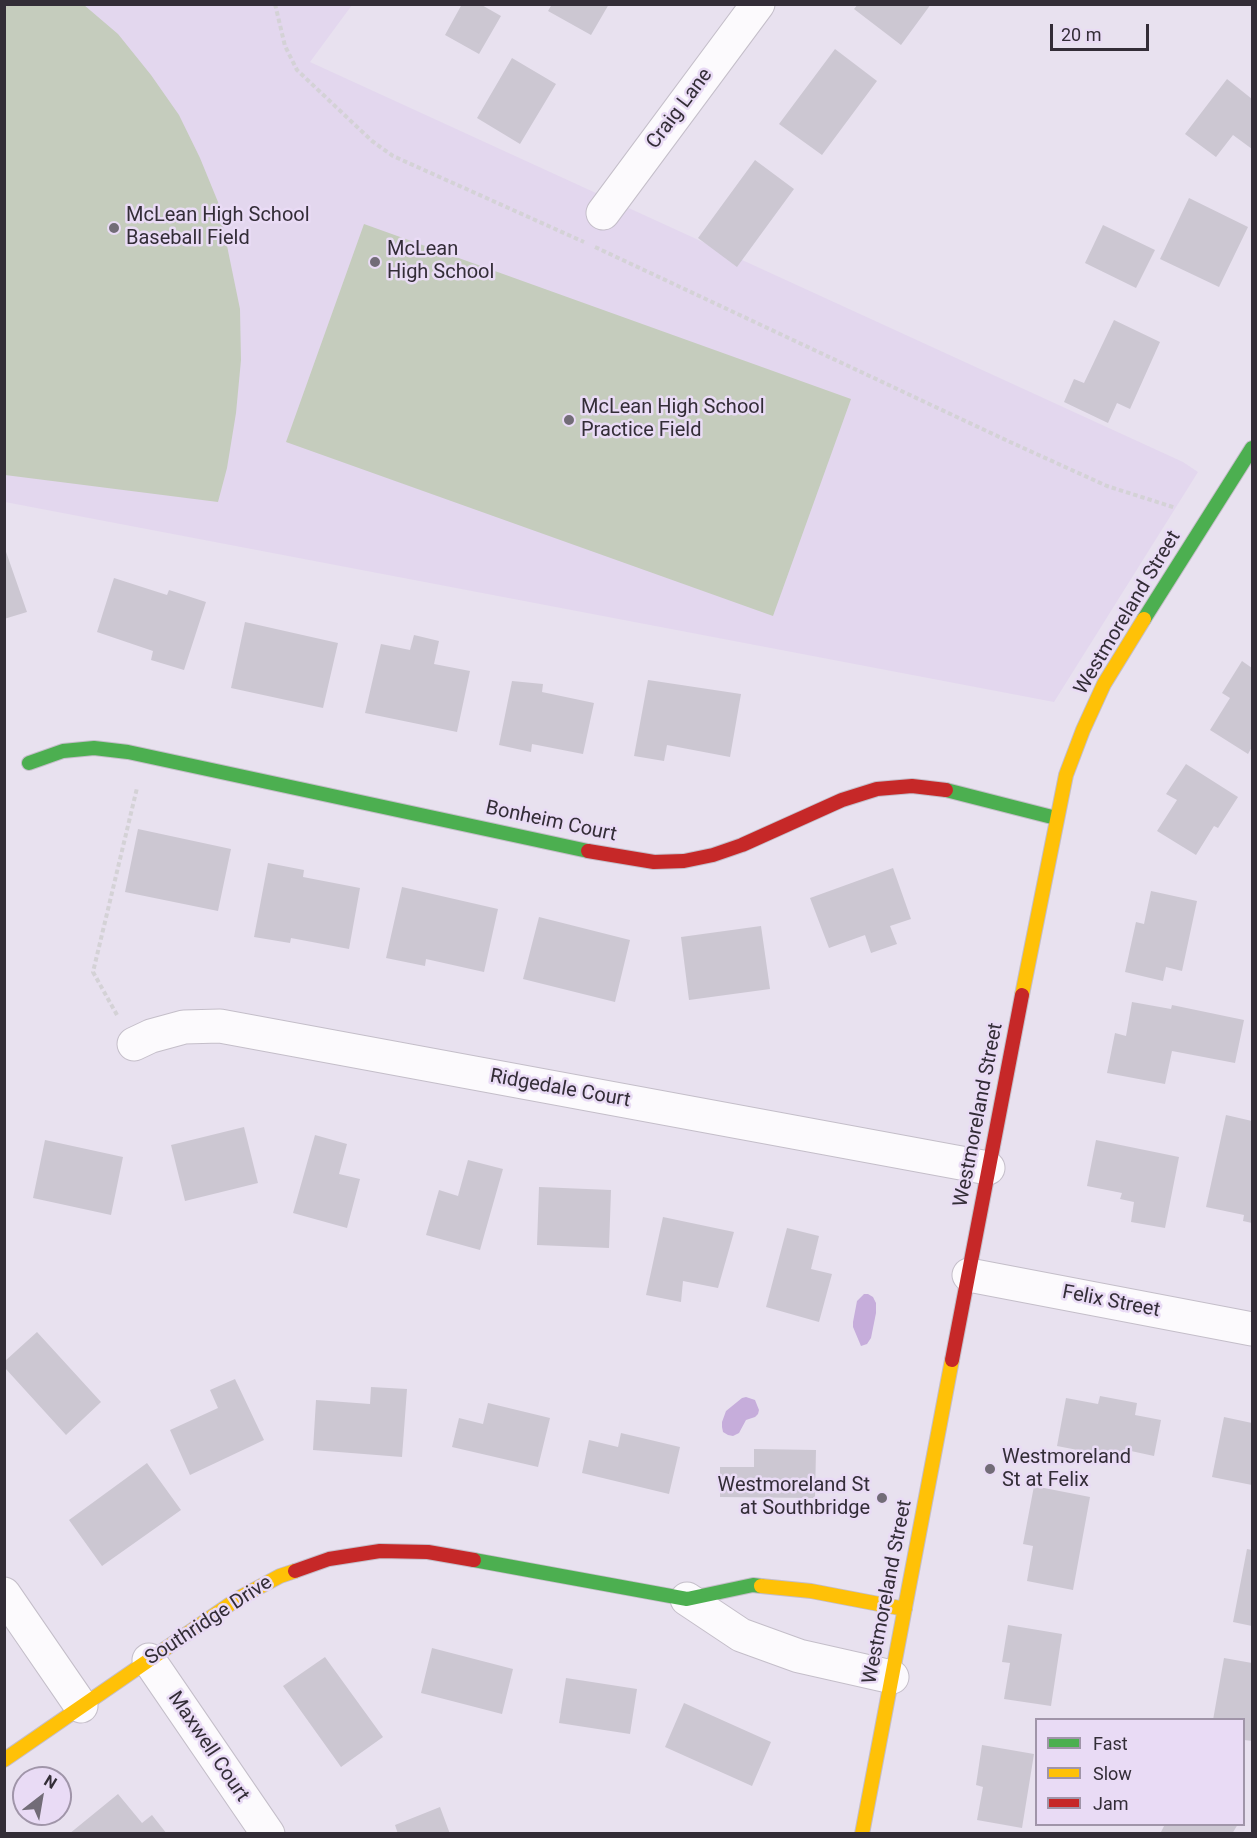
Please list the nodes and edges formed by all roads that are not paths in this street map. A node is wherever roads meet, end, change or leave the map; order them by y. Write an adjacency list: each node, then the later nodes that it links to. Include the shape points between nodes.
1 (758, 4): 2 (street, Craig Lane)
2 (603, 213)
3 (1252, 448): 5 (street, Westmoreland Street, via 1104,684 1066,775)
4 (29, 763): 5 (street, Bonheim Court, via 63,751 94,748 654,862 713,855 877,789 912,786 947,790)
5 (1056, 818): 7 (street, Westmoreland Street)
6 (134, 1044): 7 (street, Ridgedale Court, via 184,1028 220,1026)
7 (988, 1168): 8 (street, Westmoreland Street)
8 (969, 1275): 9 (street, Felix Street); 12 (street, Westmoreland Street)
9 (1252, 1329)
10 (4, 1594): 15 (street)
11 (687, 1599): 12 (street, Southridge Drive, via 753,1585 811,1591); 13 (street, Southridge Drive, via 428,1552 380,1551 329,1559 280,1576 239,1598); 14 (street, Southridge Drive, via 741,1635 800,1656)
12 (905, 1609): 14 (street, Westmoreland Street)
13 (149, 1660): 15 (street, Southridge Drive); 17 (street, Maxwell Court)
14 (892, 1677): 18 (street, Westmoreland Street)
15 (81, 1706): 16 (street, Southridge Drive)
16 (4, 1760)
17 (268, 1833)
18 (862, 1833)

